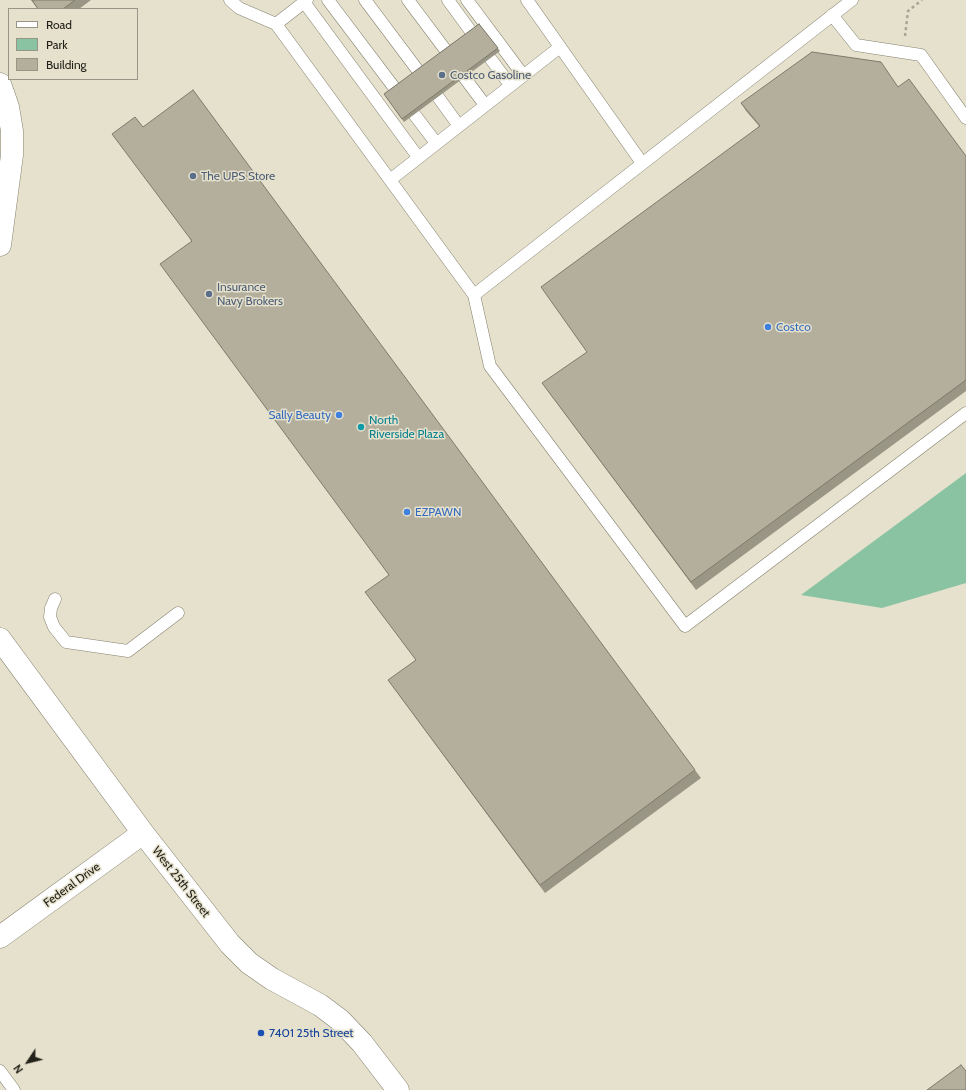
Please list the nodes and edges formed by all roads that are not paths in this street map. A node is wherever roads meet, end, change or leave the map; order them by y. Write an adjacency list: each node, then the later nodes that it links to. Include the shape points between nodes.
1 (230, 0): 11 (lane, via 239,8)
2 (328, 0): 21 (lane)
3 (365, 0): 16 (lane)
4 (408, 0): 14 (lane)
5 (448, 0): 12 (lane)
6 (467, 0): 17 (lane)
7 (527, 0): 13 (lane)
8 (852, 0): 10 (lane)
9 (306, 1): 11 (lane); 28 (lane)
10 (832, 15): 25 (lane, via 856,45 921,55); 29 (lane)
11 (276, 24): 30 (lane)
12 (472, 33)
13 (560, 47): 17 (lane); 29 (lane)
14 (446, 52)
15 (490, 58): 20 (lane)
16 (419, 72)
17 (523, 76): 20 (lane)
18 (464, 77): 23 (lane)
19 (0, 84): 31 (street, via 9,113 12,155)
20 (510, 85): 23 (lane)
21 (396, 90)
22 (438, 97): 26 (lane)
23 (485, 105): 26 (lane)
24 (414, 114): 27 (lane)
25 (966, 118)
26 (459, 126): 27 (lane)
27 (436, 144): 28 (lane)
28 (418, 157): 30 (lane)
29 (642, 163): 32 (lane)
30 (390, 180): 32 (lane)
31 (0, 245)
32 (474, 295): 33 (lane, via 490,366 685,626)
33 (966, 413)
34 (55, 599): 35 (lane, via 50,617 54,627 66,642 128,651)
35 (178, 613)
36 (0, 639): 37 (street, West 25th Street)
37 (143, 833): 38 (street, Federal Drive); 41 (street, West 25th Street, via 230,944 248,963 320,1005 340,1020 362,1043)
38 (0, 937)
39 (0, 1072): 40 (lane)
40 (14, 1090)
41 (398, 1090)

